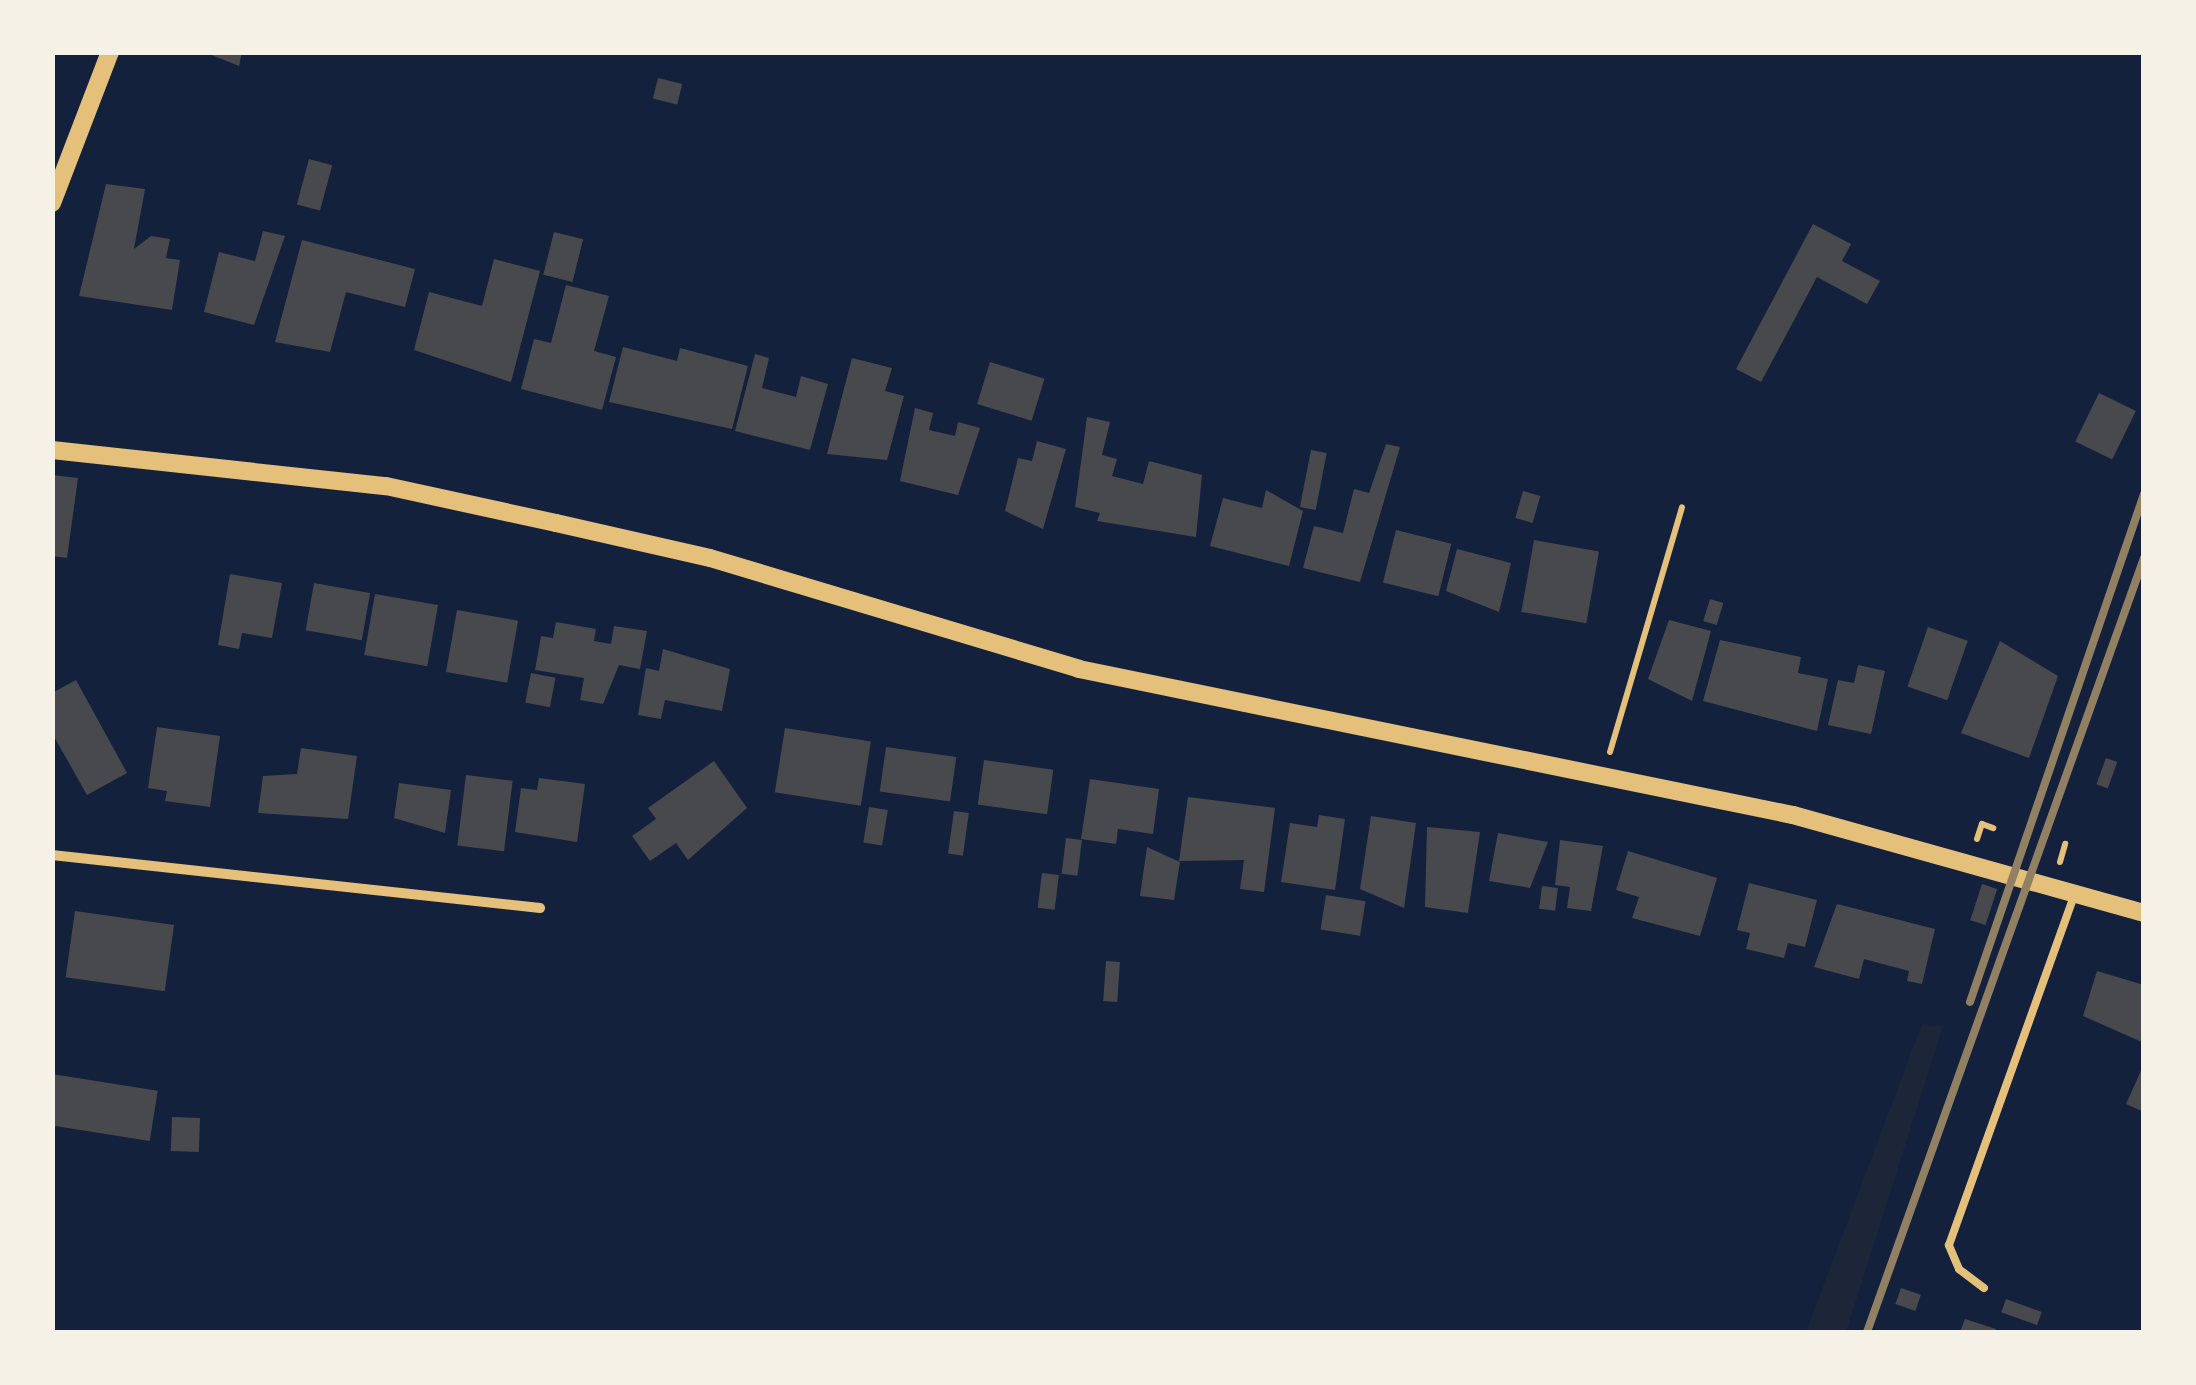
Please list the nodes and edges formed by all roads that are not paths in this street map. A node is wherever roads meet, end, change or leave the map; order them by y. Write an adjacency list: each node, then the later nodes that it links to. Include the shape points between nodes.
1 (110, 52): 2 (street)
2 (52, 203)
3 (52, 450): 5 (street, via 386,486 710,558 1078,669 1606,772)
4 (52, 854): 6 (street)
5 (2074, 894): 7 (street); 8 (lane, via 1949,1246 1959,1269)
6 (540, 908)
7 (2144, 913)
8 (1984, 1288)

